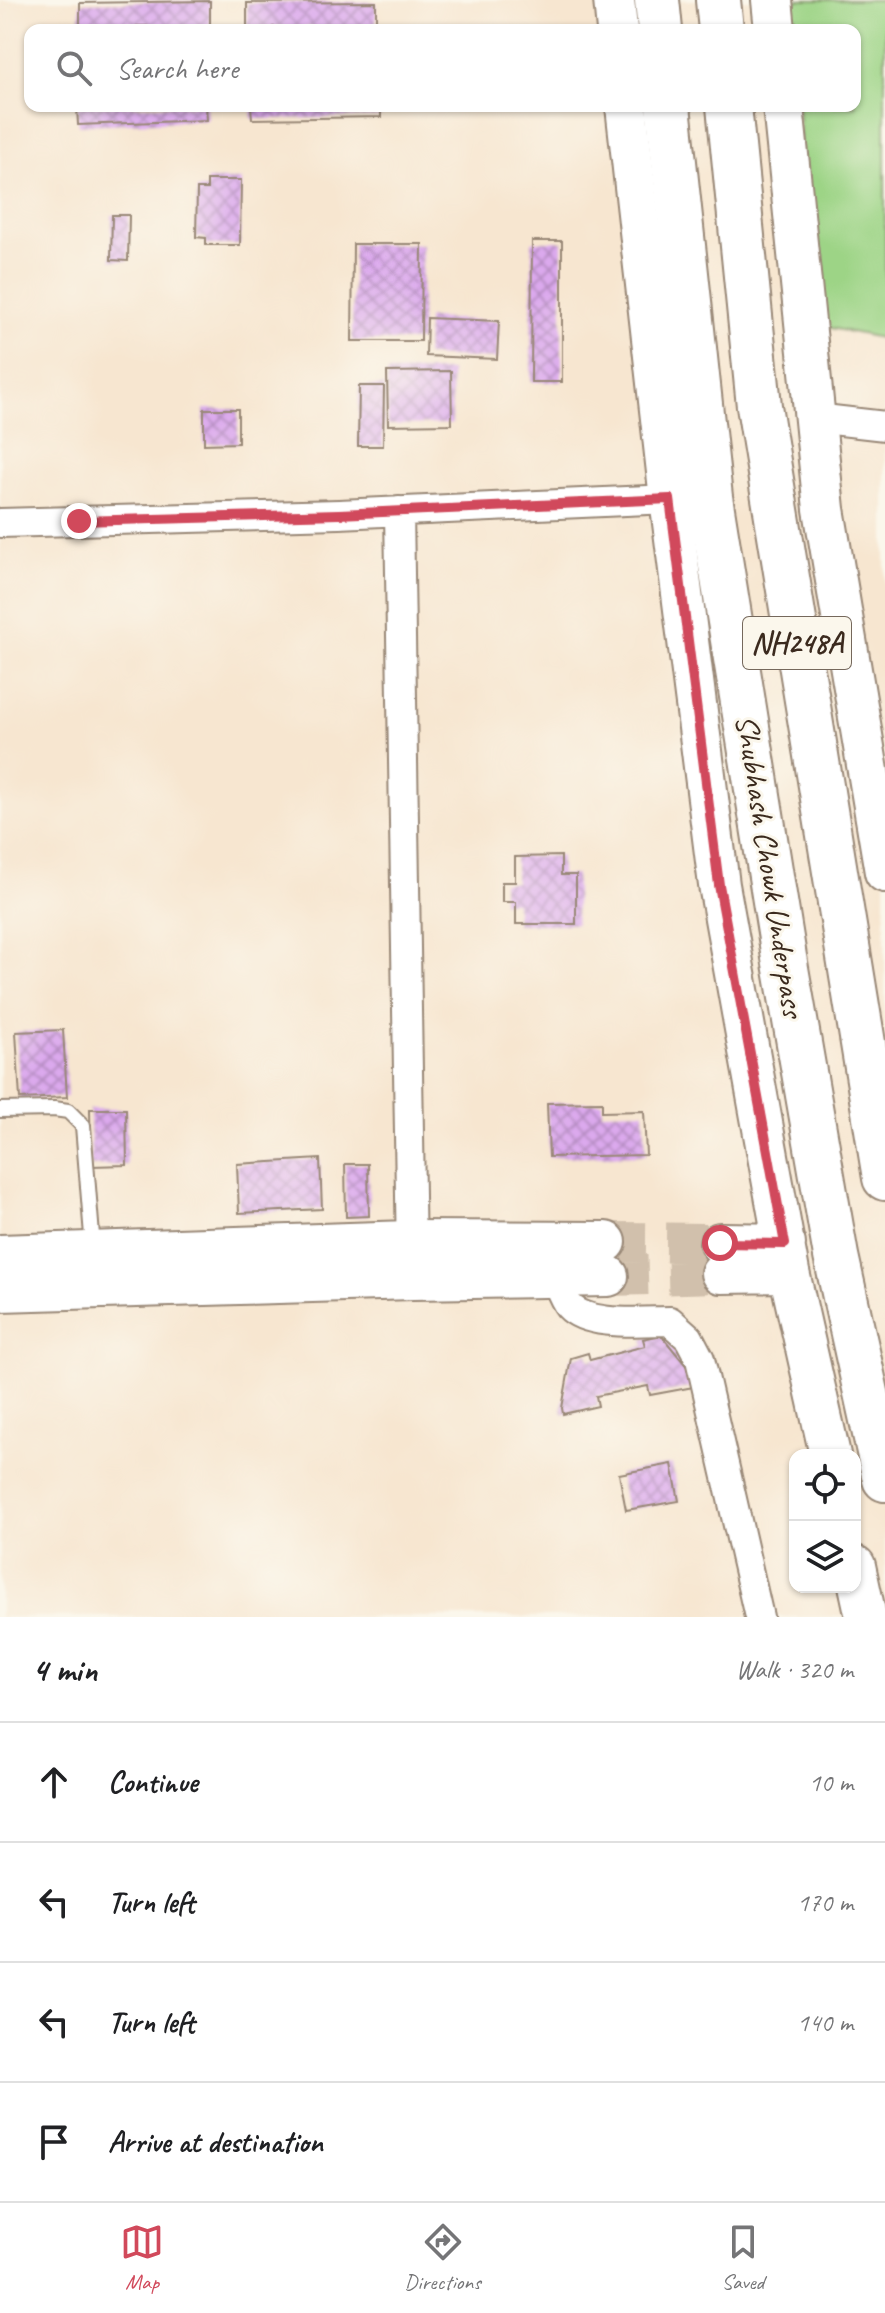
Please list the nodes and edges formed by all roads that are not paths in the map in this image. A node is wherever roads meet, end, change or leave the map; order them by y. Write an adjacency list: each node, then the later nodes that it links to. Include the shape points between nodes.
1 (614, 0): 5 (main road)
2 (657, 0): 6 (highway)
3 (718, 0): 7 (highway)
4 (772, 0): 8 (main road)
5 (616, 24)
6 (659, 24)
7 (720, 24)
8 (774, 24)
9 (627, 112): 15 (main road)
10 (669, 112): 29 (highway, Shubhash Chowk Underpass / NH248A, via 713,513 830,1224)
11 (730, 112): 20 (highway, Shubhash Chowk Underpass / NH248A, via 759,406)
12 (784, 112): 13 (main road)
13 (815, 418): 14 (street); 18 (main road, via 824,509)
14 (885, 426)
15 (670, 499): 16 (street); 24 (main road, via 719,885)
16 (399, 511): 17 (street); 25 (street)
17 (0, 523)
18 (885, 872)
19 (0, 1110): 21 (lane, via 68,1111 83,1126)
20 (885, 1178)
21 (93, 1251): 22 (main road); 25 (main road)
22 (0, 1255)
23 (720, 1258): 24 (main road)
24 (787, 1258): 28 (main road)
25 (411, 1260): 26 (main road); 26 (main road, via 607,1259); 27 (main road)
26 (555, 1277): 31 (street, via 569,1306 584,1317 670,1321 689,1338 700,1359)
27 (0, 1291)
28 (829, 1449)
29 (885, 1479)
30 (861, 1593): 32 (main road)
31 (759, 1617)
32 (866, 1617)

